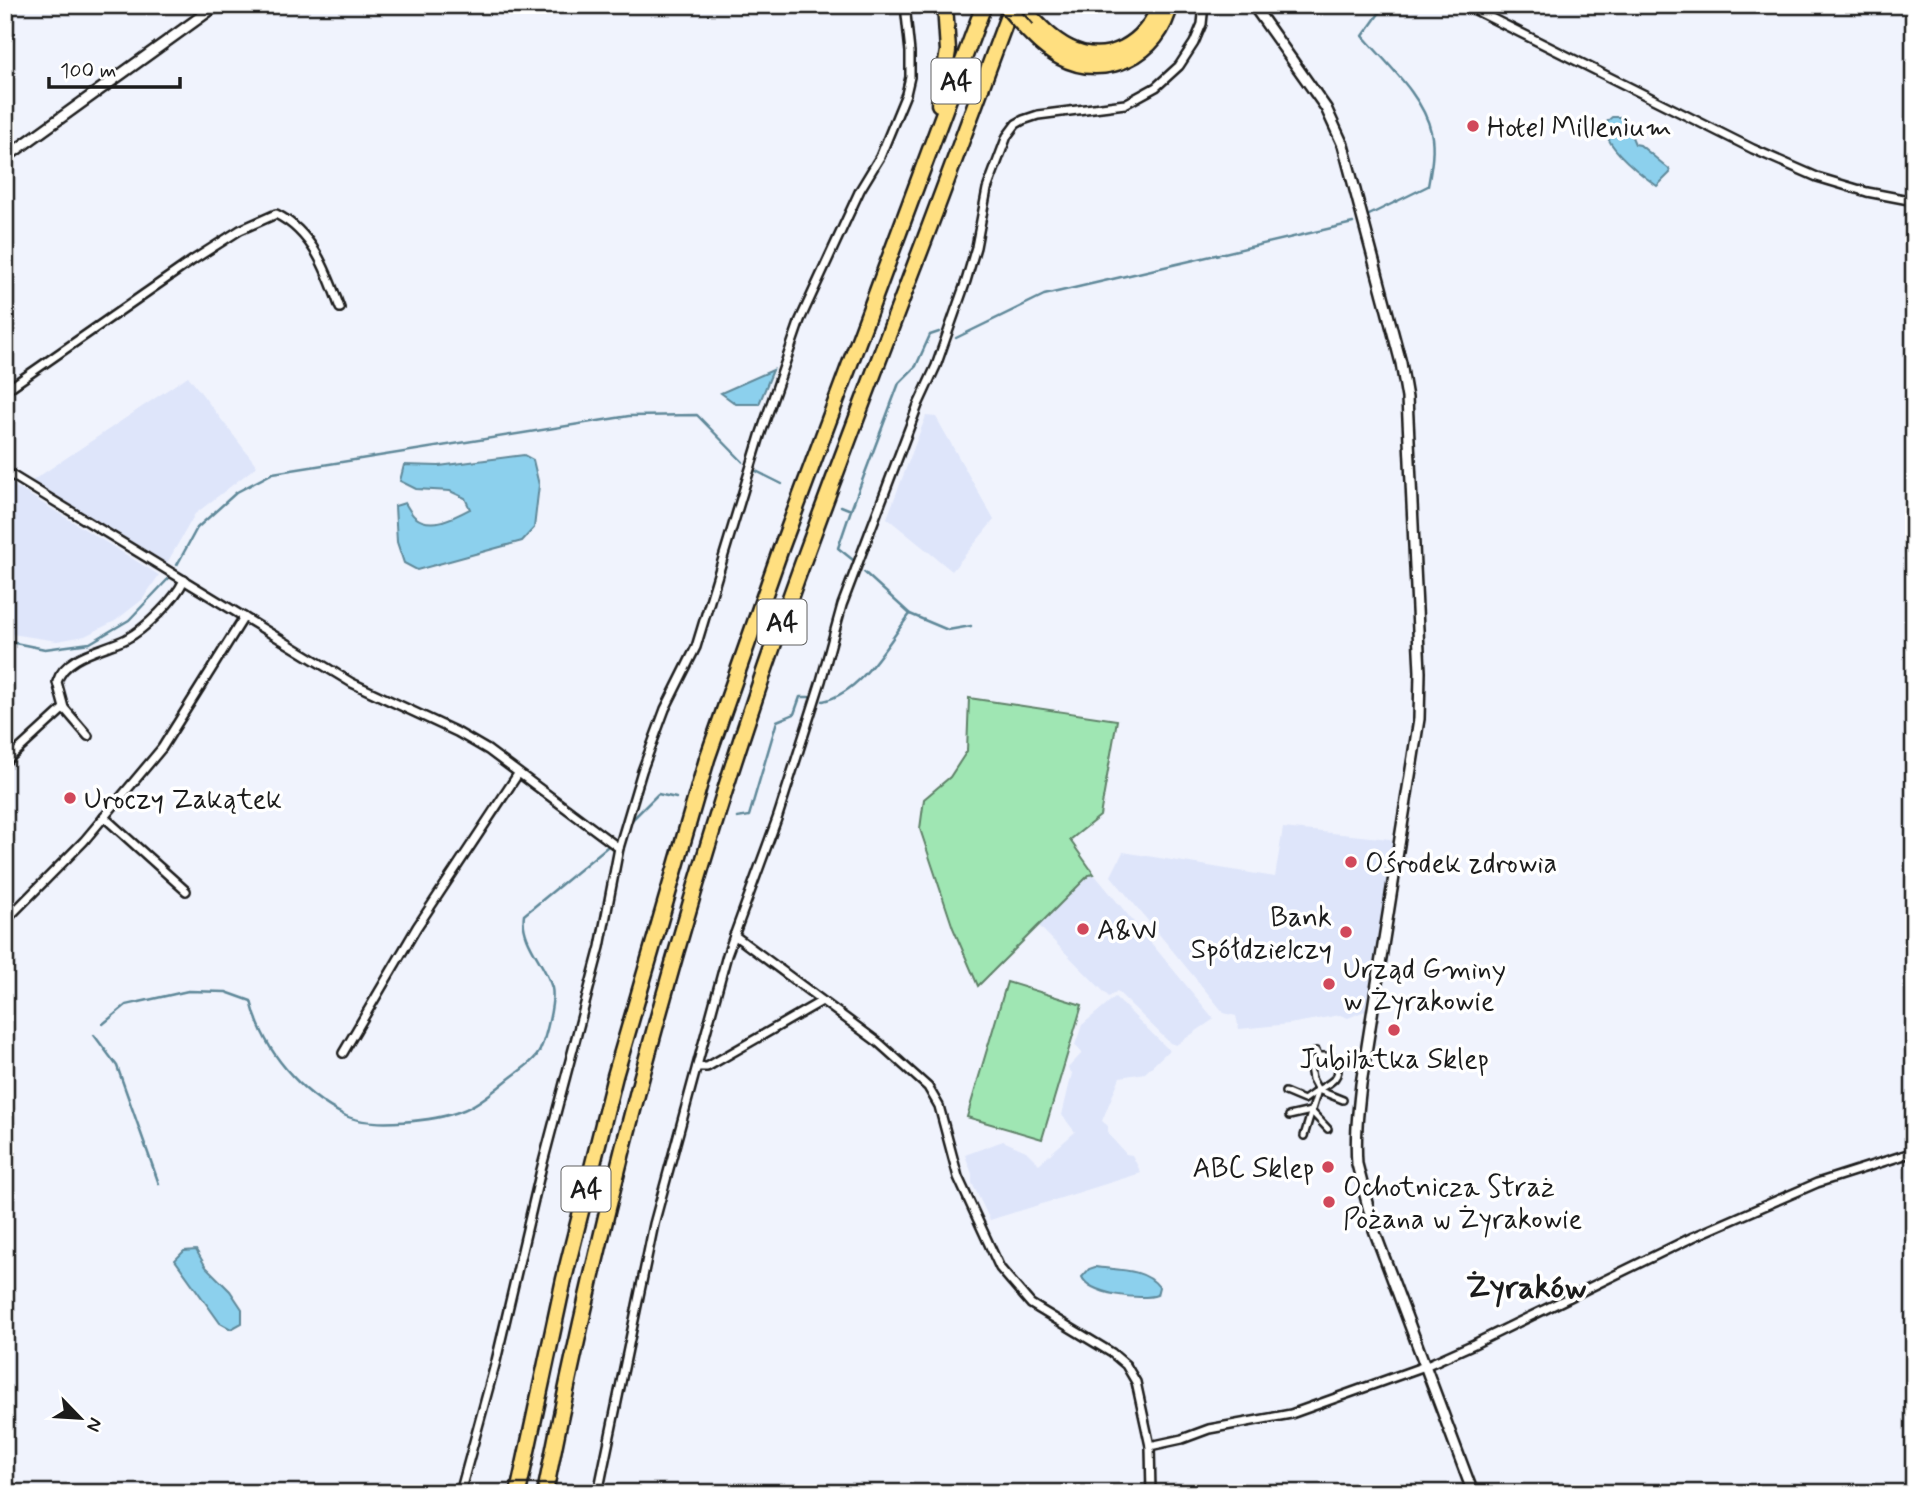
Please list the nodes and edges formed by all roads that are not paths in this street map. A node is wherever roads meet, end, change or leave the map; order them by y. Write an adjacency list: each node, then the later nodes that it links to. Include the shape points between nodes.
1 (217, 5): 15 (street)
2 (905, 5): 27 (street, via 910,52 906,94 800,320 696,647 665,709)
3 (945, 5): 14 (highway, via 946,70)
4 (984, 5): 14 (highway, A4)
5 (1013, 5): 12 (highway, A4)
6 (1020, 5): 13 (highway)
7 (1158, 5): 13 (highway, via 1152,23 1135,41 1100,55 1067,47)
8 (1170, 5): 13 (highway, via 1165,22 1148,46 1106,66 1061,58 1044,47)
9 (1204, 5): 30 (street, via 1194,43 1179,66 1156,87 1125,103 1030,118 1016,124 1007,136 987,189 966,281 842,605 786,791)
10 (1253, 5): 42 (street, via 1326,108 1343,145 1408,398 1419,719 1361,1084 1356,1153 1374,1230)
11 (1465, 5): 16 (street, via 1817,177)
12 (1005, 13): 13 (highway, bridge); 46 (highway, A4, via 732,768 646,1061 581,1322)
13 (1030, 24)
14 (927, 157): 45 (highway, A4, via 779,551 708,759 583,1199)
15 (5, 158)
16 (1914, 201)
17 (340, 309): 18 (street, via 310,243 294,223 276,214 193,260)
18 (5, 391)
19 (5, 471): 20 (street)
20 (184, 580): 21 (street); 22 (street, via 178,593 135,633 65,667 57,682)
21 (244, 617): 25 (street, via 352,683 457,732); 26 (street, via 162,748)
22 (64, 708): 23 (street); 24 (street)
23 (88, 736)
24 (5, 762)
25 (518, 774): 27 (street); 32 (street)
26 (104, 817): 28 (street); 29 (street)
27 (618, 848): 44 (street, via 600,947)
28 (186, 891)
29 (5, 921)
30 (734, 935): 31 (street); 33 (street)
31 (822, 1002): 33 (street, via 707,1067); 43 (street, via 928,1087 939,1106 958,1177 1000,1268 1031,1304 1126,1365 1136,1381)
32 (343, 1053)
33 (697, 1067): 47 (street, via 654,1224)
34 (1318, 1090): 34 (street, via 1336,1079 1340,1061 1317,1054 1310,1067); 35 (street, via 1304,1100); 36 (street); 37 (street)
35 (1285, 1092)
36 (1343, 1100)
37 (1311, 1111): 38 (street); 39 (street); 40 (street)
38 (1289, 1116)
39 (1328, 1129)
40 (1304, 1136)
41 (1914, 1152): 42 (street, via 1805,1188 1693,1237)
42 (1425, 1366): 43 (street, via 1291,1414 1209,1429); 49 (street)
43 (1150, 1446): 48 (street)
44 (460, 1493)
45 (518, 1493)
46 (545, 1493)
47 (598, 1493)
48 (1151, 1493)
49 (1474, 1493)

